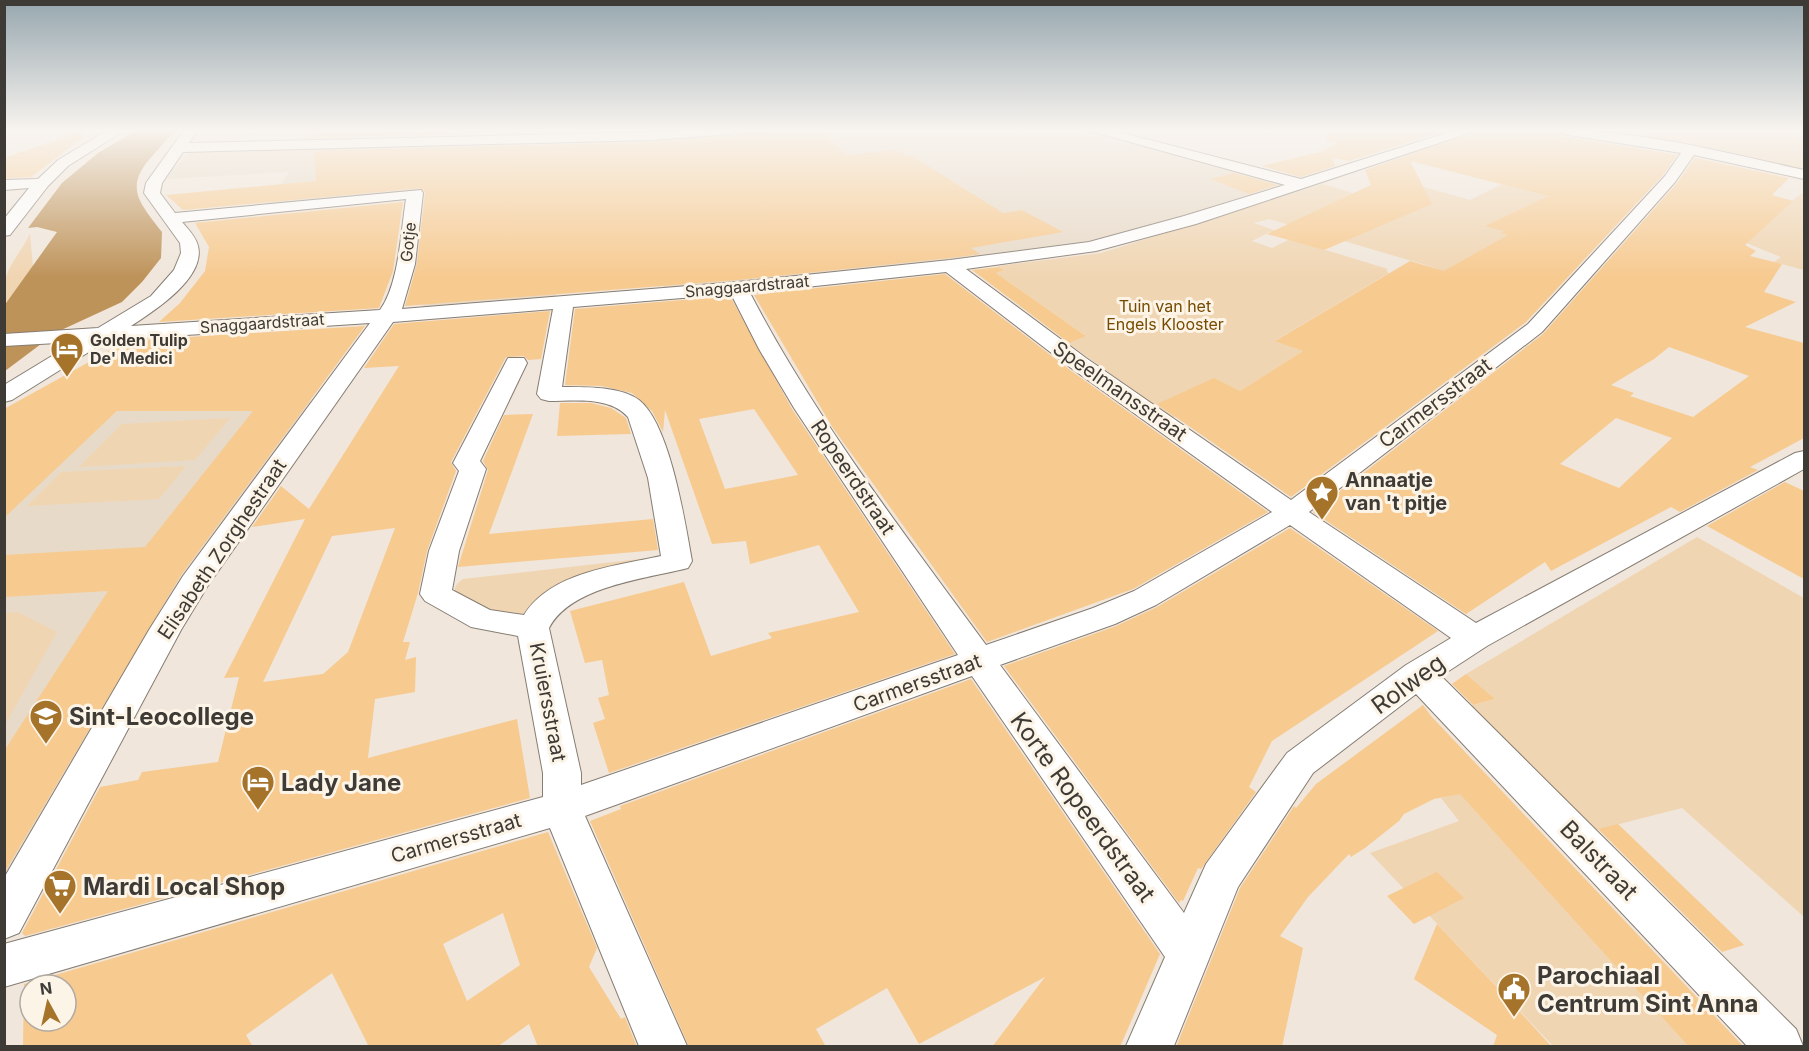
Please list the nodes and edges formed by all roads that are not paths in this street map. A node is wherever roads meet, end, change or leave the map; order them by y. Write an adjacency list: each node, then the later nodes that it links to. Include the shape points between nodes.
1 (46, 179): 6 (street)
2 (157, 179): 10 (street, via 152,193)
3 (1280, 179): 8 (street)
4 (1321, 179): 8 (street, Snaggaardstraat)
5 (1670, 179): 21 (street, Carmersstraat, via 1535,328)
6 (42, 183): 7 (street); 9 (street)
7 (4, 185)
8 (1303, 185): 12 (street, Snaggaardstraat, via 1090,247)
9 (11, 213): 11 (street)
10 (172, 218): 15 (street, Gotje, via 415,193 402,286); 16 (street, via 189,243 190,253 183,272 158,300)
11 (4, 231)
12 (951, 266): 13 (street, Snaggaardstraat); 21 (street, Speelmansstraat, via 1011,314)
13 (738, 288): 14 (street, Snaggaardstraat); 24 (street, Ropeerdstraat, via 794,390)
14 (564, 302): 15 (street, Snaggaardstraat); 22 (street, via 549,394 584,393 628,404 637,412 662,475 677,561 554,599)
15 (387, 316): 16 (street, Snaggaardstraat); 27 (street, Elisabeth Zorghestraat, via 194,583)
16 (101, 333): 17 (street, Snaggaardstraat); 19 (street)
17 (4, 340)
18 (516, 363): 22 (street, Kruiersstraat, via 465,463 473,470 444,551 436,594 482,619)
19 (4, 395)
20 (1801, 465): 23 (street, Rolweg)
21 (1291, 513): 23 (street, Speelmansstraat); 24 (street, Carmersstraat, via 1145,598)
22 (533, 628): 26 (street, Kruiersstraat, via 562,773)
23 (1475, 638): 25 (street, Rolweg)
24 (978, 662): 26 (street, Carmersstraat); 28 (street, Korte Ropeerdstraat)
25 (1418, 674): 28 (street, Rolweg, via 1300,763 1221,877); 32 (street, Balstraat)
26 (562, 808): 29 (street, Carmersstraat); 30 (street)
27 (4, 919)
28 (1188, 952): 31 (street, Rolweg)
29 (4, 966)
30 (663, 1047)
31 (1150, 1047)
32 (1779, 1047)

